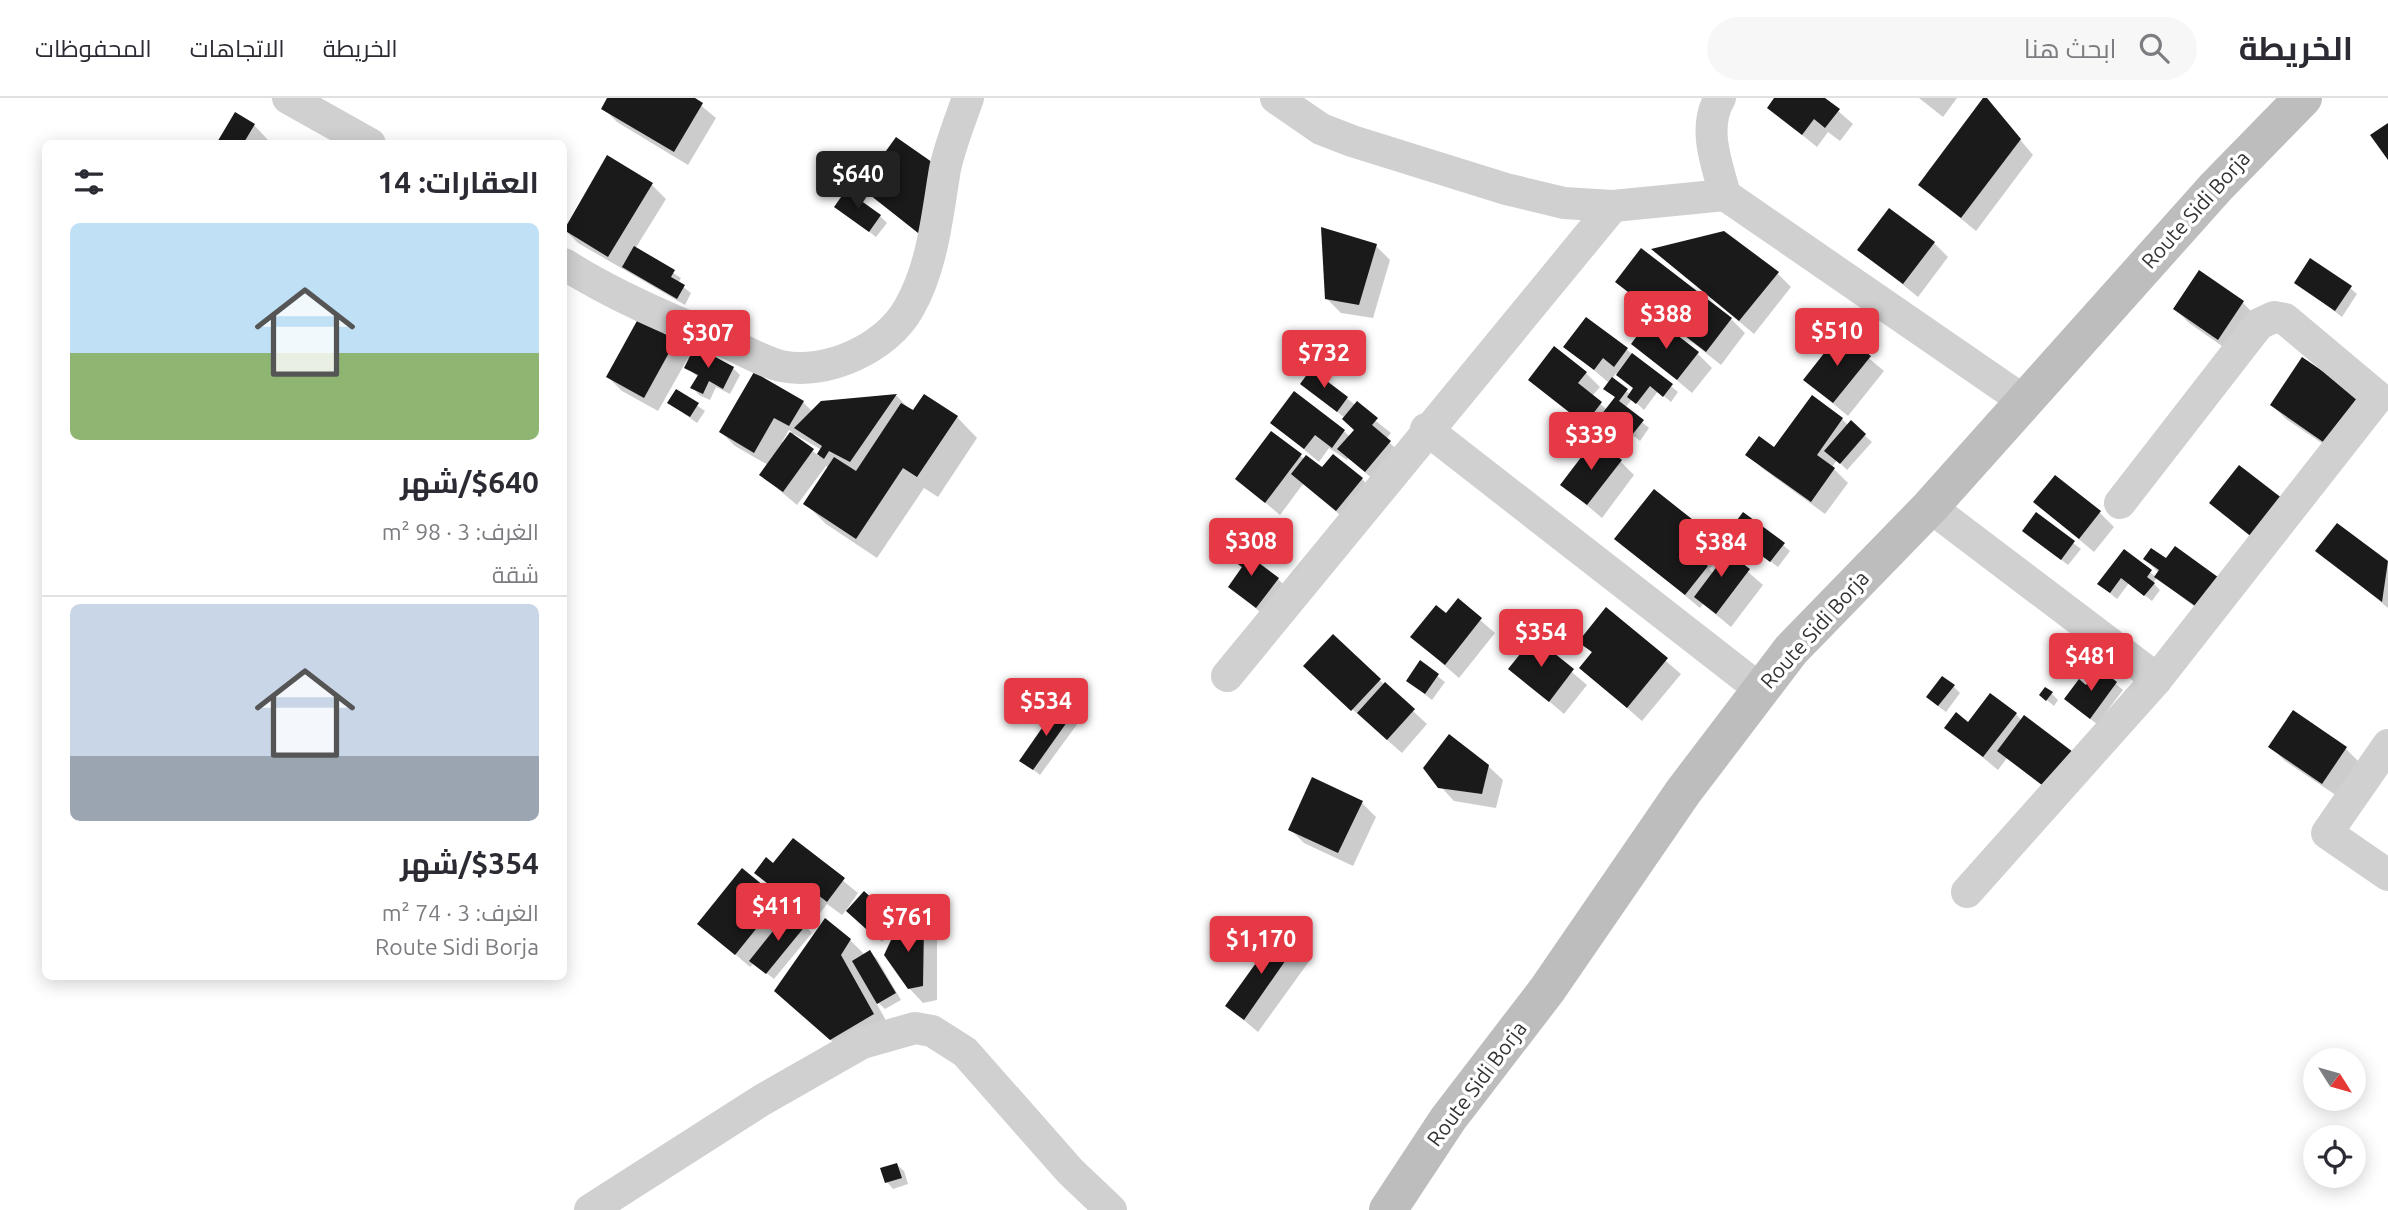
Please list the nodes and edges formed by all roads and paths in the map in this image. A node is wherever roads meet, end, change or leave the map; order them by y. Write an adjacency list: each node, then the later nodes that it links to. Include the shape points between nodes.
1 (288, 98): 6 (street)
2 (968, 98): 9 (street, via 946,167 938,225 909,309 863,354 809,367 781,366 665,317)
3 (1276, 98): 8 (street, via 1321,129 1352,142 1506,189 1564,203)
4 (1720, 98): 7 (street, via 1712,125 1712,147)
5 (2303, 98): 10 (street, Route Sidi Borja, via 2216,187)
6 (363, 140)
7 (1725, 195): 8 (street); 10 (street)
8 (1613, 206): 11 (street)
9 (567, 266)
10 (2025, 401): 13 (street, Route Sidi Borja)
11 (1426, 429): 14 (street); 16 (street)
12 (2120, 503): 15 (street, via 2259,324 2274,317 2286,319 2378,397)
13 (1930, 507): 15 (street); 16 (street, Route Sidi Borja, via 1791,650)
14 (1227, 676)
15 (2157, 679): 19 (street)
16 (1761, 690): 22 (street, Route Sidi Borja, via 1683,792 1547,990 1448,1119)
17 (2388, 745): 18 (street, via 2327,832)
18 (2388, 874)
19 (1967, 892)
20 (590, 1210): 21 (street, via 762,1100 862,1043 915,1028 932,1031 965,1052 1070,1171)
21 (1111, 1210)
22 (1388, 1210)

